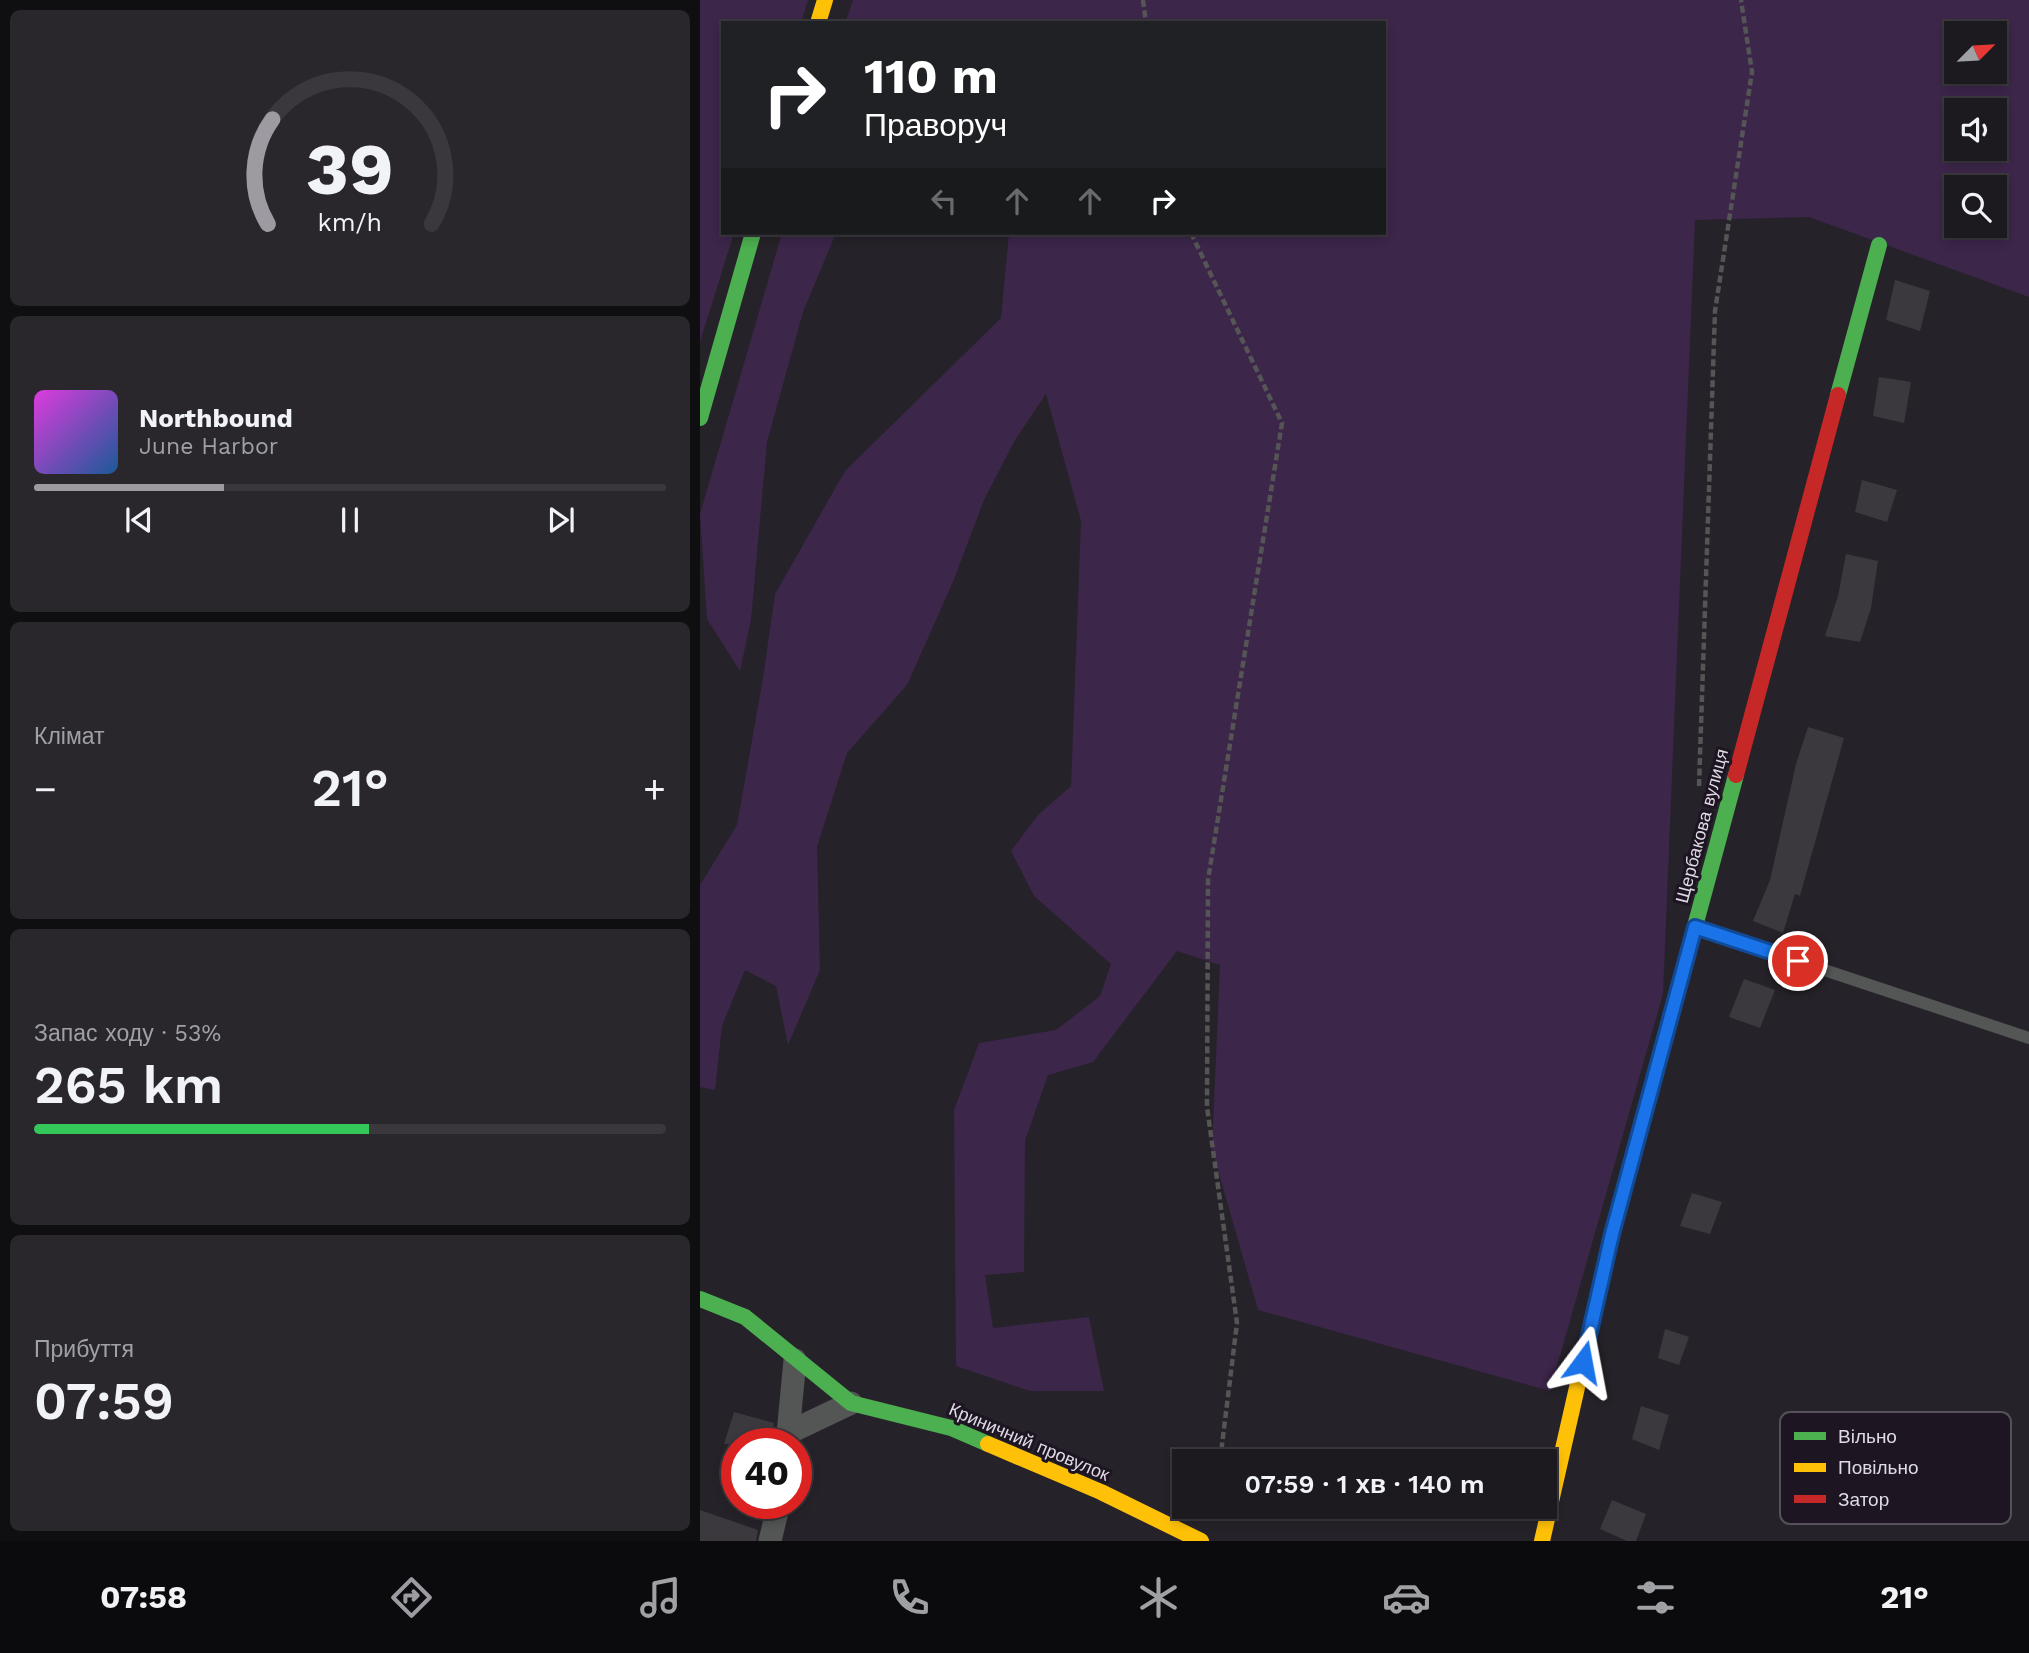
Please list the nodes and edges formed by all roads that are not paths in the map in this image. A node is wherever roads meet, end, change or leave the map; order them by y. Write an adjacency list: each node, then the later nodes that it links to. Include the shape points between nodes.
1 (825, 0): 2 (street)
2 (819, 21)
3 (752, 235): 5 (street)
4 (1879, 245): 6 (street, Щербакова вулиця)
5 (700, 418)
6 (1695, 927): 7 (lane); 18 (street, Щербакова вулиця, via 1612,1234)
7 (2029, 1038)
8 (700, 1299): 9 (street, Криничний провулок, via 745,1317)
9 (795, 1360): 10 (street, Криничний провулок); 11 (street)
10 (851, 1403): 12 (street); 13 (street, Криничний провулок, via 951,1428)
11 (789, 1428)
12 (806, 1428)
13 (1141, 1511): 16 (street); 17 (street, Криничний провулок)
14 (775, 1519): 15 (street)
15 (770, 1541)
16 (1161, 1541)
17 (1201, 1541)
18 (1542, 1541)

